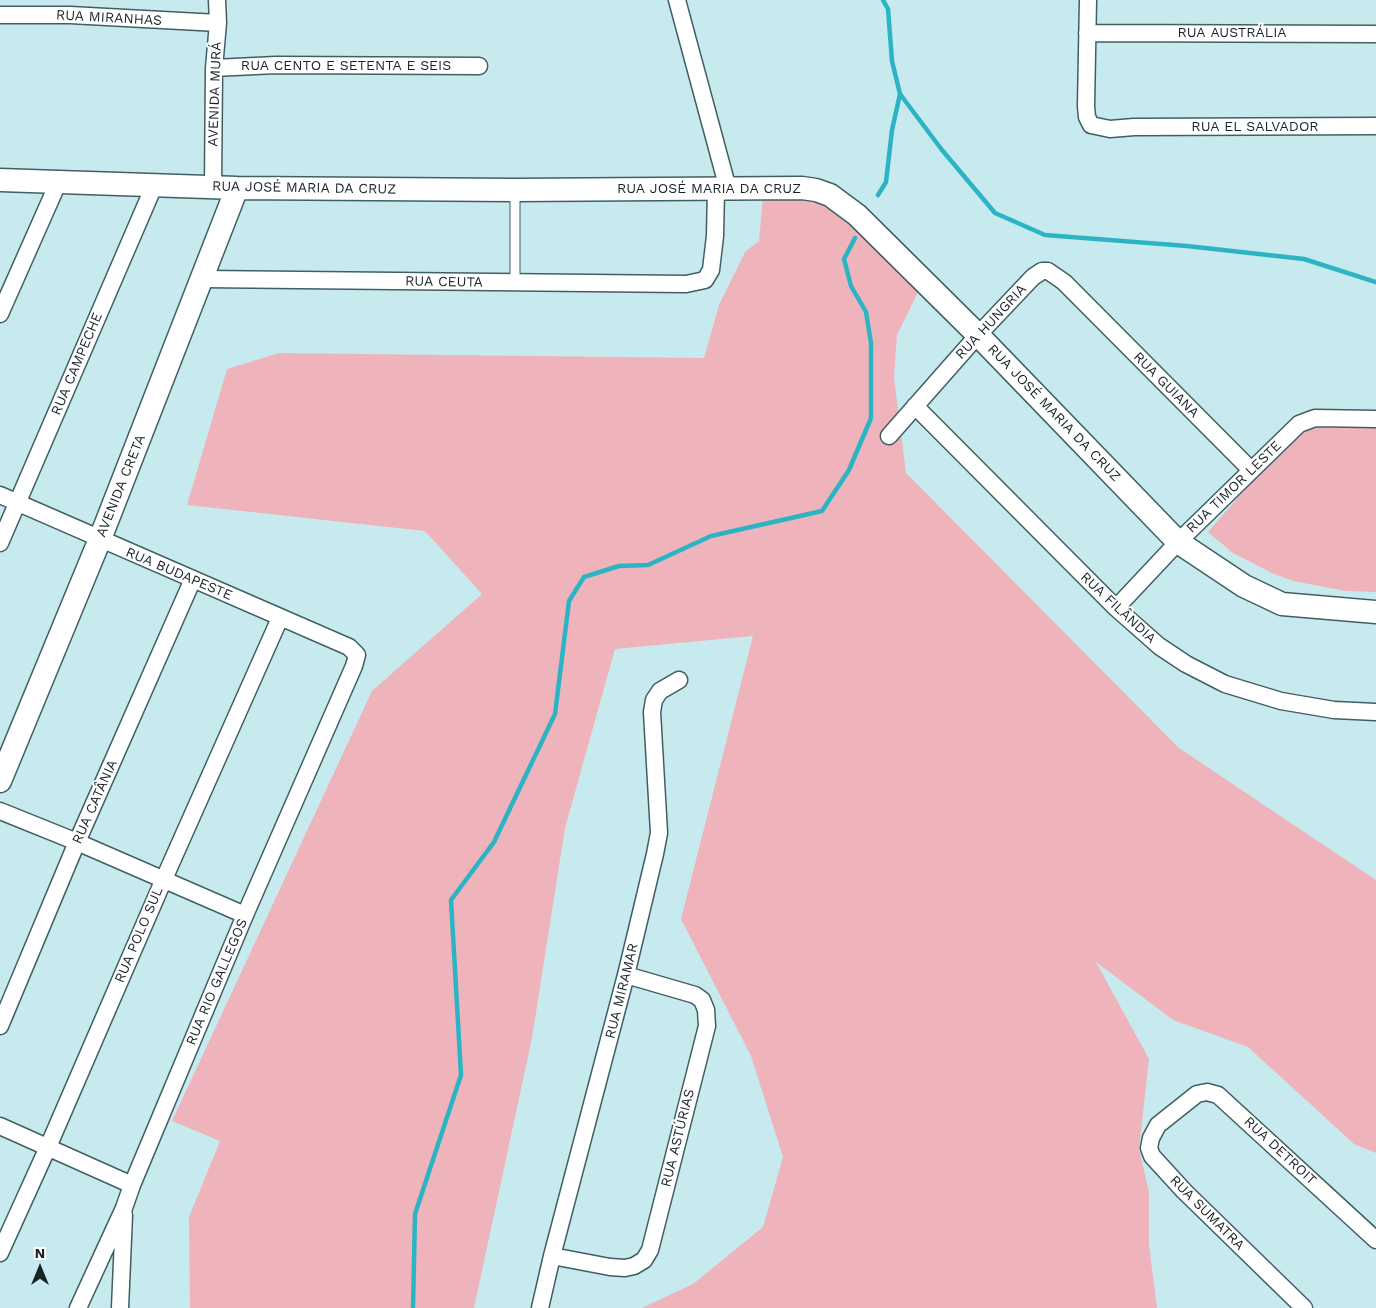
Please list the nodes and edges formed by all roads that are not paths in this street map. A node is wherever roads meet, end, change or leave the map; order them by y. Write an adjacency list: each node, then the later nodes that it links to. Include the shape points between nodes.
1 (217, 0): 5 (street, AVENIDA MURÁ)
2 (677, 0): 16 (street)
3 (1088, 0): 6 (street)
4 (0, 15): 5 (street, RUA MIRANHAS, via 70,15)
5 (218, 23): 9 (street, AVENIDA MURÁ)
6 (1087, 33): 7 (street, RUA AUSTRÁLIA); 10 (street, RUA EL SALVADOR, via 1087,118 1091,125 1110,129)
7 (1376, 34)
8 (478, 66): 9 (street, RUA CENTO E SETENTA E SEIS, via 276,65)
9 (214, 68): 14 (street, AVENIDA MURÁ)
10 (1376, 126)
11 (0, 180): 12 (street, RUA JOSÉ MARIA DA CRUZ)
12 (58, 183): 13 (street, RUA JOSÉ MARIA DA CRUZ); 21 (street)
13 (154, 186): 14 (street, RUA JOSÉ MARIA DA CRUZ); 28 (street, RUA CAMPECHE)
14 (213, 188): 15 (street, RUA JOSÉ MARIA DA CRUZ)
15 (237, 188): 17 (street, RUA JOSÉ MARIA DA CRUZ); 18 (street, AVENIDA CRETA)
16 (722, 189): 17 (street, RUA JOSÉ MARIA DA CRUZ); 19 (street, RUA CEUTA, via 711,270 705,280 686,284); 22 (street, RUA JOSÉ MARIA DA CRUZ, via 802,188 830,196 857,215)
17 (515, 190): 19 (lane)
18 (202, 279): 19 (street, RUA CEUTA); 29 (street, AVENIDA CRETA)
19 (515, 283)
20 (1081, 300): 22 (street, RUA HUNGRIA, via 1055,275 1042,272 1033,277); 26 (street, RUA GUIANA)
21 (0, 314)
22 (978, 335): 23 (street, RUA HUNGRIA); 30 (street, RUA JOSÉ MARIA DA CRUZ)
23 (915, 406): 25 (street, RUA HUNGRIA); 33 (street, RUA FILÂNDIA)
24 (1376, 420): 26 (street, RUA TIMOR LESTE, via 1316,418 1299,424)
25 (888, 436)
26 (1251, 470): 30 (street, RUA TIMOR LESTE)
27 (0, 494): 28 (street, RUA BUDAPESTE)
28 (18, 502): 29 (street, RUA BUDAPESTE); 31 (street, RUA CAMPECHE)
29 (100, 539): 32 (street, RUA BUDAPESTE); 39 (street, AVENIDA CRETA)
30 (1178, 542): 33 (street, RUA TIMOR LESTE); 34 (street, RUA JOSÉ MARIA DA CRUZ, via 1244,586 1282,604)
31 (0, 543)
32 (193, 579): 35 (street, RUA BUDAPESTE); 41 (street, RUA CATÂNIA)
33 (1116, 608): 38 (street, RUA FILÂNDIA, via 1159,646 1225,684 1281,702)
34 (1376, 612)
35 (280, 618): 36 (street, RUA BUDAPESTE, via 349,647); 42 (street, RUA POLO SUL)
36 (357, 655): 43 (street, RUA RIO GALLEGOS)
37 (679, 680): 44 (street, RUA MIRAMAR, via 660,691 654,700 659,833)
38 (1376, 712)
39 (0, 781)
40 (0, 811): 41 (street)
41 (77, 842): 42 (street); 45 (street, RUA CATÂNIA)
42 (164, 879): 43 (street); 48 (street, RUA POLO SUL)
43 (245, 915): 49 (street, RUA RIO GALLEGOS)
44 (626, 976): 53 (street, RUA MIRAMAR); 53 (street, RUA ASTÚRIAS, via 695,995 702,1000 706,1010 707,1026 650,1250 644,1260 625,1268)
45 (0, 1026)
46 (1176, 1110): 51 (street, RUA DETROIT, via 1197,1094 1218,1095); 57 (street, RUA SUMATRA, via 1158,1125 1151,1138 1149,1148 1152,1156)
47 (0, 1126): 48 (street)
48 (48, 1147): 49 (street); 52 (street, RUA POLO SUL)
49 (132, 1185): 50 (street, RUA RIO GALLEGOS)
50 (124, 1208): 54 (street, RUA RIO GALLEGOS); 55 (street)
51 (1376, 1240)
52 (0, 1253)
53 (552, 1256): 56 (street, RUA MIRAMAR)
54 (78, 1308)
55 (120, 1308)
56 (540, 1308)
57 (1304, 1308)

